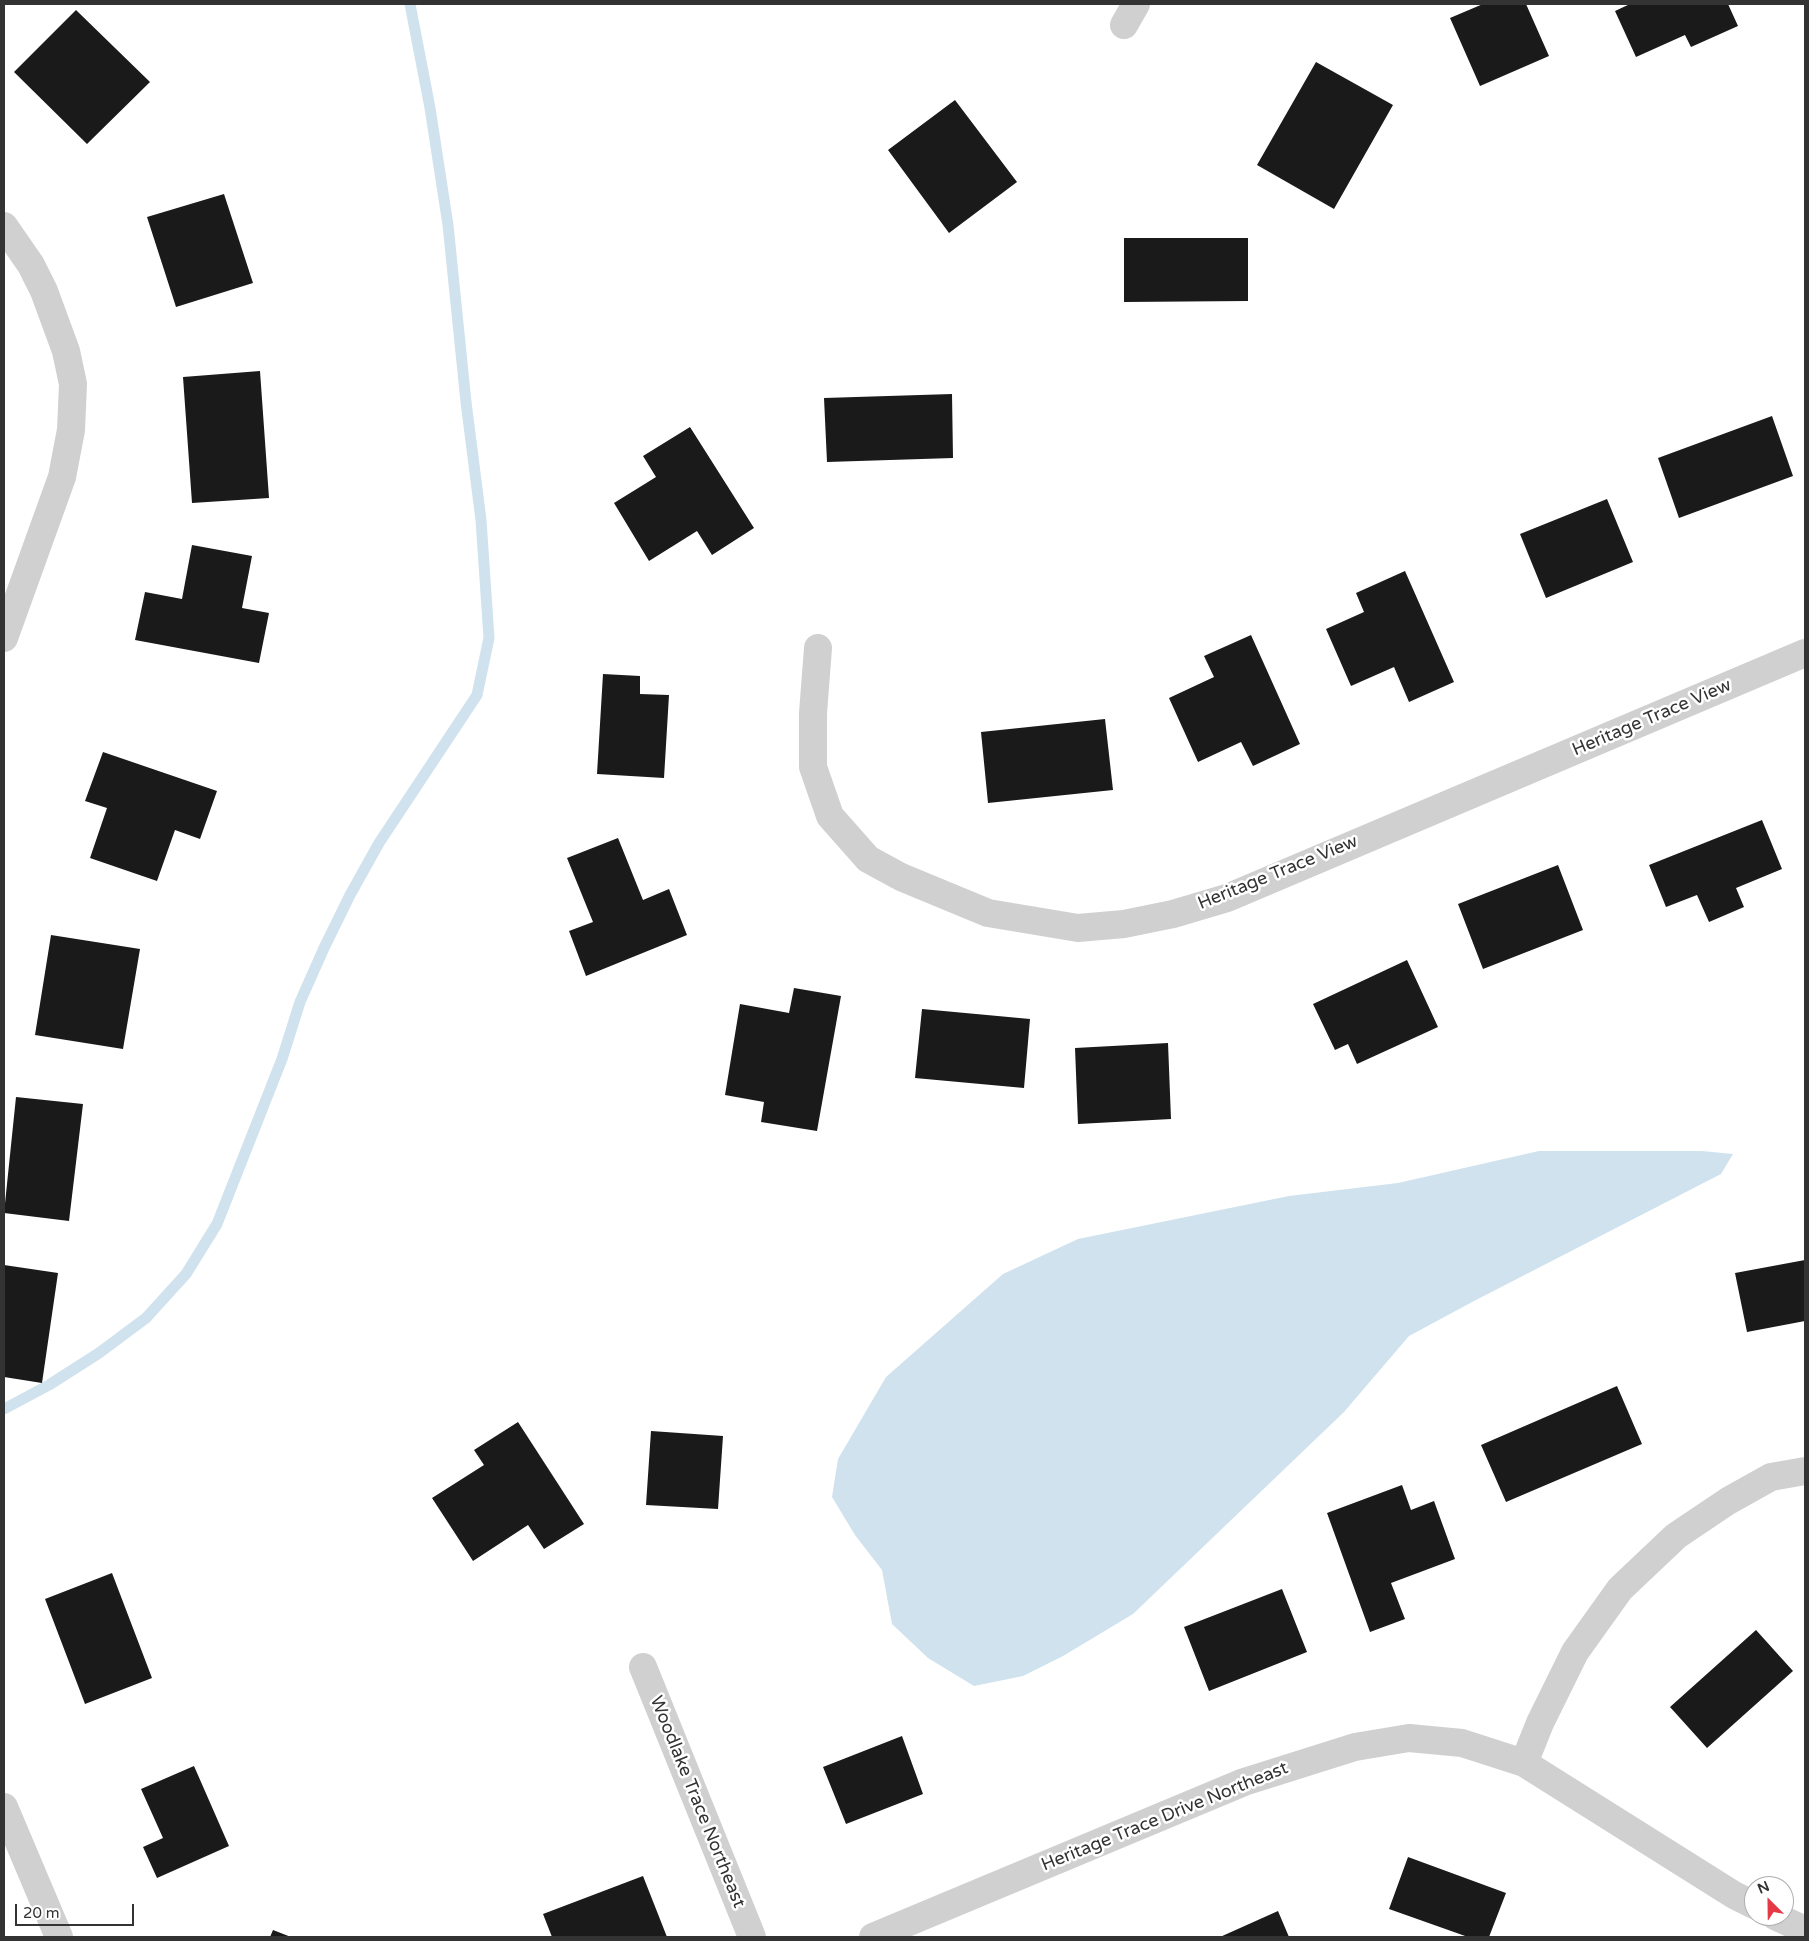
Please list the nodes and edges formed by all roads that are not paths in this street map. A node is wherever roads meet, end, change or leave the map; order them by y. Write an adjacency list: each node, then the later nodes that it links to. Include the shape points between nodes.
1 (4, 226): 2 (street, via 31,265 44,291 66,351 73,384 71,430 62,477)
2 (4, 638)
3 (818, 648): 4 (street, Heritage Trace View, via 813,767 830,816 868,859 901,877 988,913 1078,928 1173,914 1227,898)
4 (1805, 654)
5 (1805, 1471): 7 (street, via 1770,1478 1728,1501 1676,1536 1620,1589 1575,1652)
6 (643, 1667): 11 (street, Woodlake Trace Northeast)
7 (1524, 1763): 9 (street, Heritage Trace Drive Northeast); 12 (street, Heritage Trace Drive Northeast, via 1462,1743 1409,1738 1355,1747 1244,1782)
8 (4, 1806): 10 (street)
9 (1744, 1900)
10 (59, 1937)
11 (752, 1937)
12 (873, 1937)

